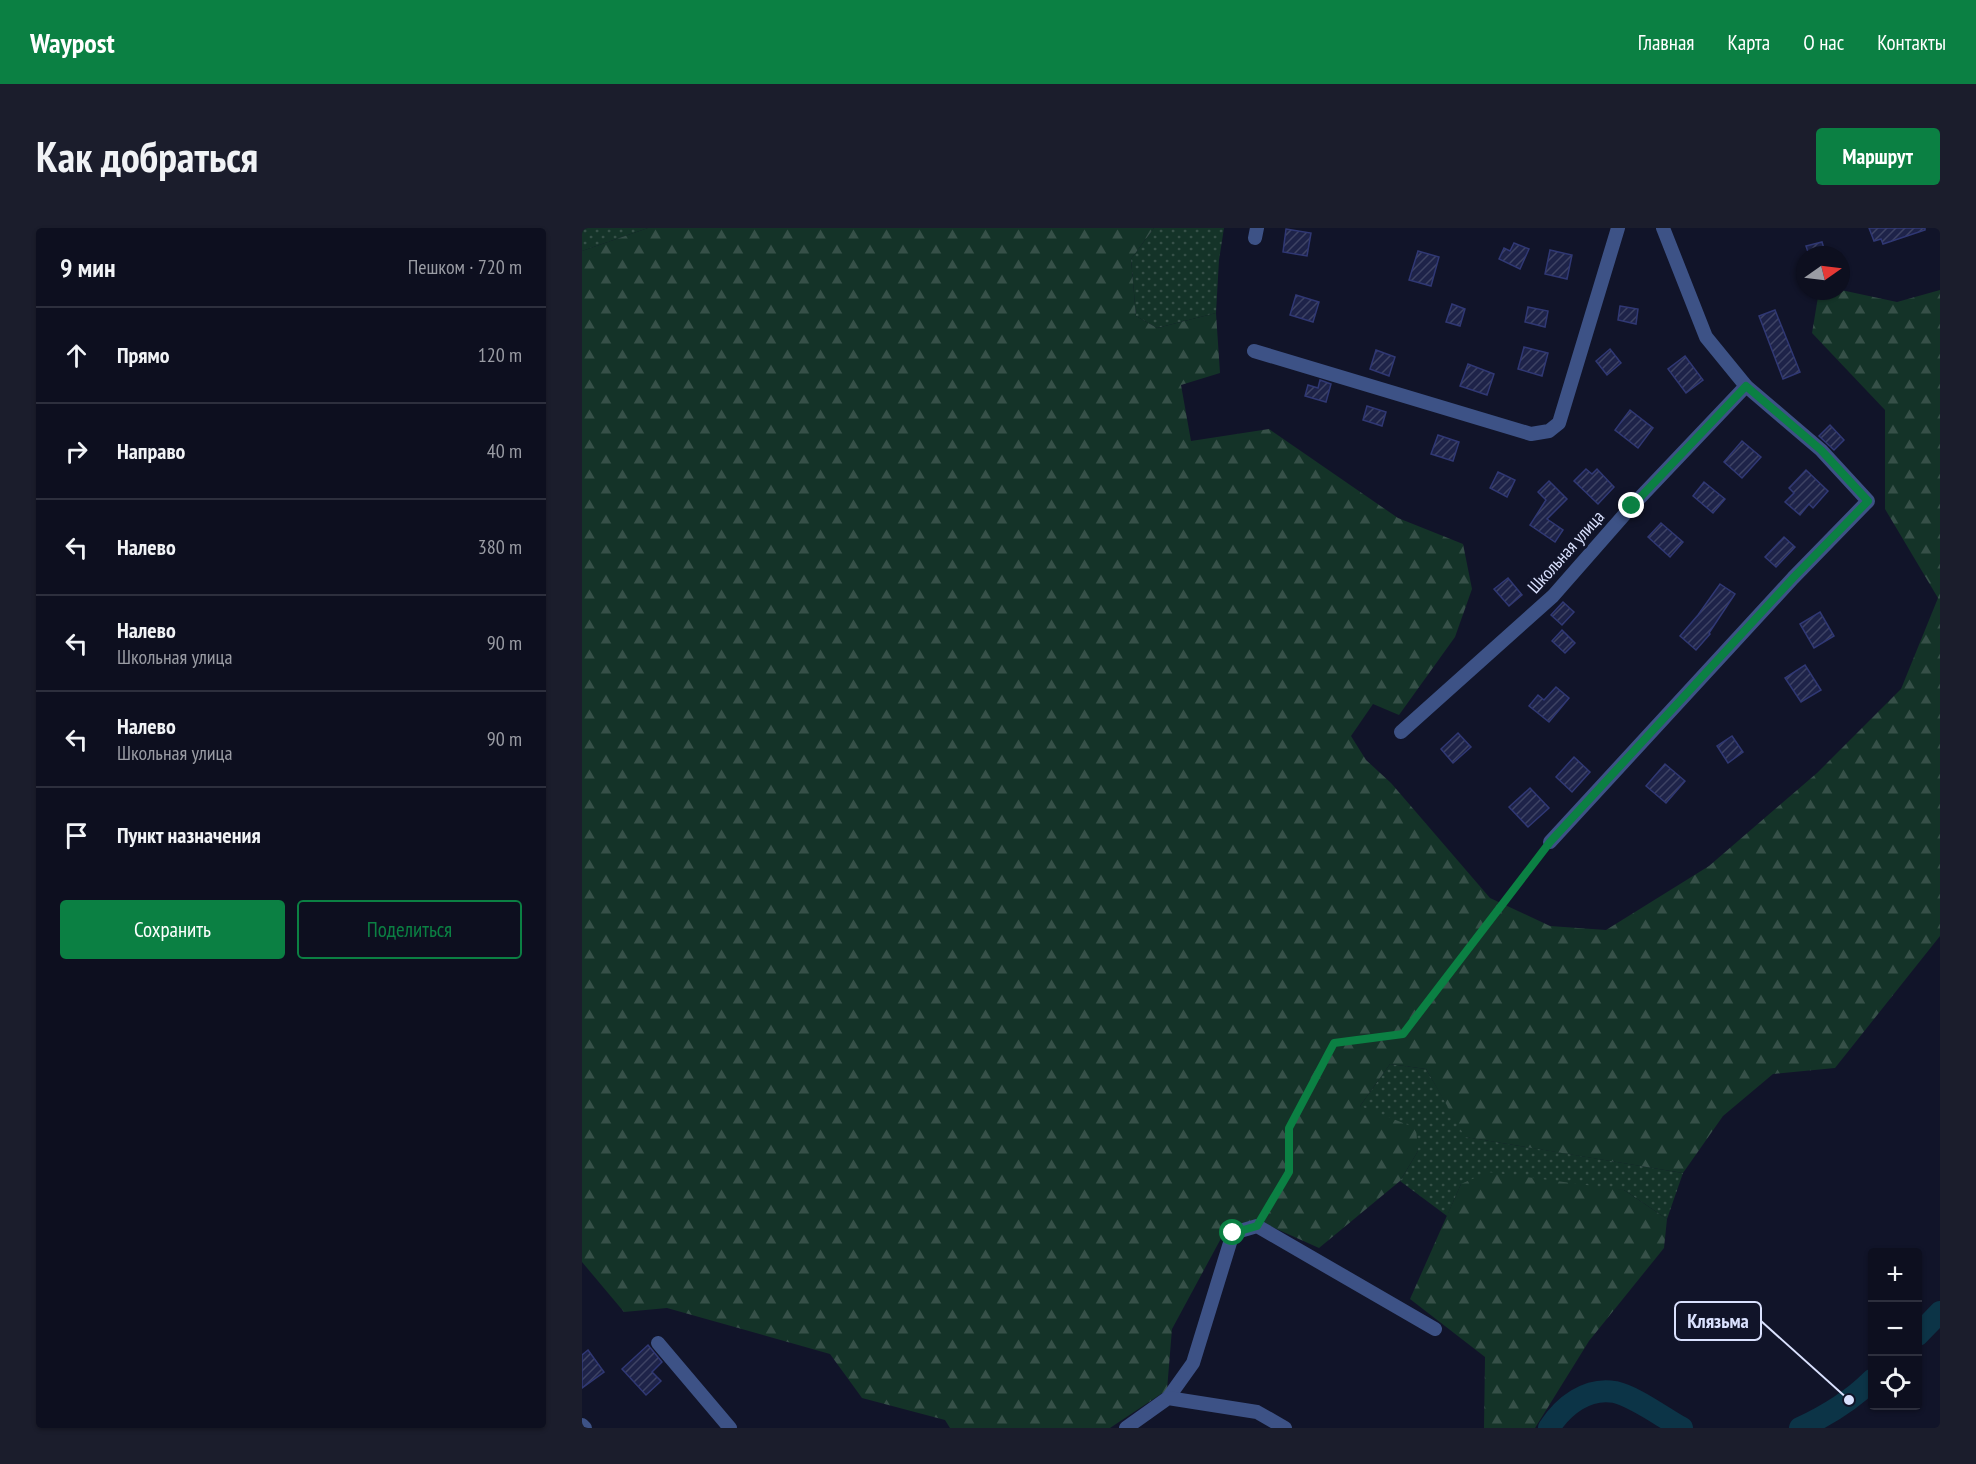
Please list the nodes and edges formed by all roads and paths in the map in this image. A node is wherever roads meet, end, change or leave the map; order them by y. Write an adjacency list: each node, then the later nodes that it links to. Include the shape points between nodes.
1 (1663, 228): 4 (street, via 1706,337)
2 (1615, 229): 3 (street, via 1559,423 1549,431 1531,434)
3 (1254, 351)
4 (1746, 386): 5 (street, Школьная улица, via 1553,596); 6 (street, via 1821,450 1868,501)
5 (1401, 732)
6 (1550, 842): 7 (path, via 1403,1034 1334,1043 1289,1128 1289,1172)
7 (1257, 1226): 8 (street); 10 (street, via 1233,1233 1193,1362)
8 (1435, 1329)
9 (658, 1343): 11 (street)
10 (1168, 1398): 12 (street); 13 (street, via 1257,1412)
11 (730, 1428)
12 (1126, 1428)
13 (1285, 1428)

